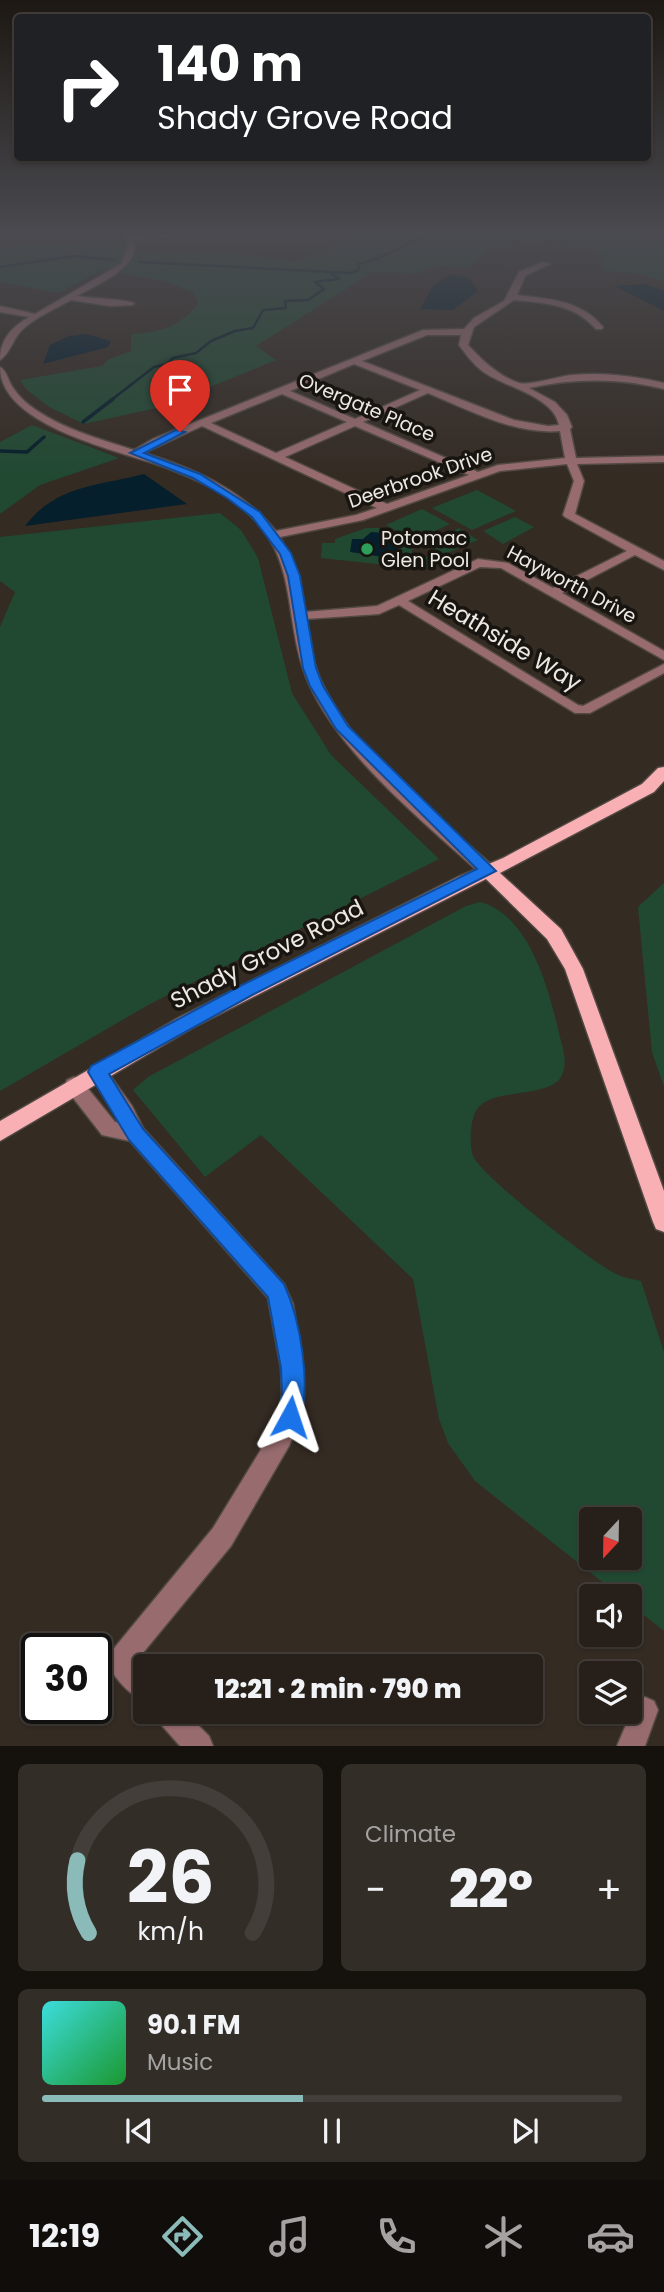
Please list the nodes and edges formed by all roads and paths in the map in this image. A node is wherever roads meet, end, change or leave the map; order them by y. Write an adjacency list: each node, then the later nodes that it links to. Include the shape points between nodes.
1 (22, 313): 5 (street)
2 (39, 313): 5 (street)
3 (485, 313): 7 (street)
4 (585, 313): 6 (street)
5 (35, 316): 8 (street, via 10,337)
6 (599, 327)
7 (464, 332): 9 (street, via 433,330); 12 (street, via 463,345 476,362)
8 (0, 357)
9 (354, 361): 13 (street); 14 (street)
10 (0, 370): 18 (street, via 11,400 61,426)
11 (664, 386): 12 (street, via 606,376 571,376)
12 (520, 387): 17 (street, via 552,404)
13 (428, 390): 15 (street); 17 (street, via 512,423 548,429)
14 (283, 391): 15 (street, Overgate Place); 16 (street)
15 (356, 422): 19 (street); 22 (street, Overgate Place)
16 (203, 423): 18 (street); 19 (street)
17 (567, 426): 21 (street)
18 (136, 453): 24 (street, via 196,476 231,496 256,514)
19 (276, 457): 23 (street)
20 (664, 459): 21 (street, Deerbrook Drive)
21 (571, 461): 22 (street, Deerbrook Drive); 25 (street, via 579,481 569,515)
22 (475, 474): 23 (street, Deerbrook Drive)
23 (386, 508): 24 (street, Deerbrook Drive)
24 (272, 535): 29 (street, via 294,576)
25 (635, 551): 26 (street); 27 (street)
26 (664, 566)
27 (554, 593): 28 (street, Hayworth Drive, via 492,562 478,563); 30 (street, Hayworth Drive)
28 (399, 600): 29 (street, Hayworth Drive, via 366,613); 31 (street, Heathside Way, via 575,709 585,710)
29 (301, 617): 34 (street, via 310,668 343,729)
30 (664, 656)
31 (664, 668)
32 (664, 772): 33 (main road, Shady Grove Road)
33 (656, 786): 34 (main road, Shady Grove Road)
34 (488, 871): 35 (main road, Shady Grove Road, via 248,989); 39 (main road, via 554,934 574,969)
35 (97, 1072): 36 (main road, Shady Grove Road); 38 (street)
36 (74, 1085): 37 (main road, Shady Grove Road); 38 (street, via 109,1129)
37 (0, 1132)
38 (136, 1134): 40 (street, via 276,1291 285,1320 293,1394 281,1438 222,1537 120,1661)
39 (664, 1222)
40 (133, 1675)
41 (645, 1710): 44 (street)
42 (178, 1724): 43 (street)
43 (199, 1746)
44 (631, 1746)

